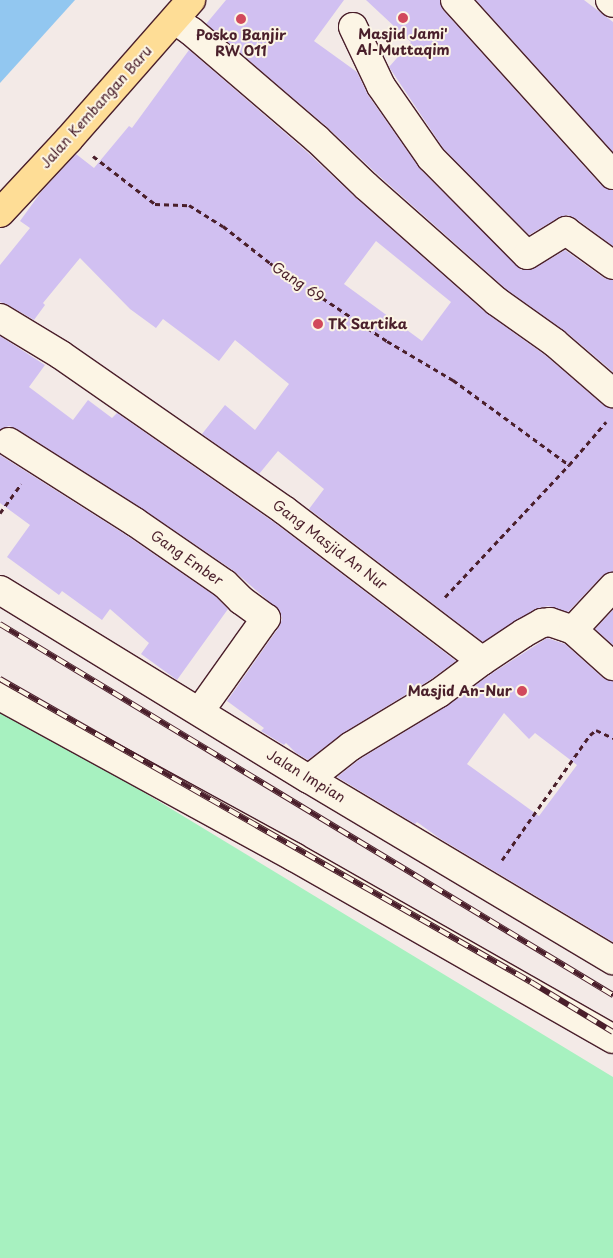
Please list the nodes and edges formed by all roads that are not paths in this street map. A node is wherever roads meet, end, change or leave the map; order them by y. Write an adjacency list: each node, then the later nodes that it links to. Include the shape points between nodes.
1 (455, 0): 6 (street)
2 (610, 0): 3 (street)
3 (613, 3)
4 (183, 10): 7 (main road, Jalan Kembangan Baru, via 75,143); 10 (street, via 191,31 317,139 496,301 554,343)
5 (353, 27): 8 (street, via 381,86 431,158 527,255 566,231)
6 (613, 175)
7 (0, 212)
8 (613, 265)
9 (0, 318): 15 (street, Gang Masjid An Nur, via 61,355 171,431 334,547)
10 (613, 394)
11 (9, 442): 18 (street, Gang Ember, via 219,579 266,618)
12 (613, 587): 14 (street)
13 (0, 590): 18 (street, Jalan Impian)
14 (573, 630): 15 (street, via 550,622 542,623); 16 (street)
15 (482, 661): 19 (street, via 439,693 352,746)
16 (613, 666)
17 (0, 696): 21 (street, via 294,857)
18 (200, 711): 19 (street, Jalan Impian)
19 (309, 779): 20 (street, Jalan Impian)
20 (613, 960)
21 (613, 1039)

